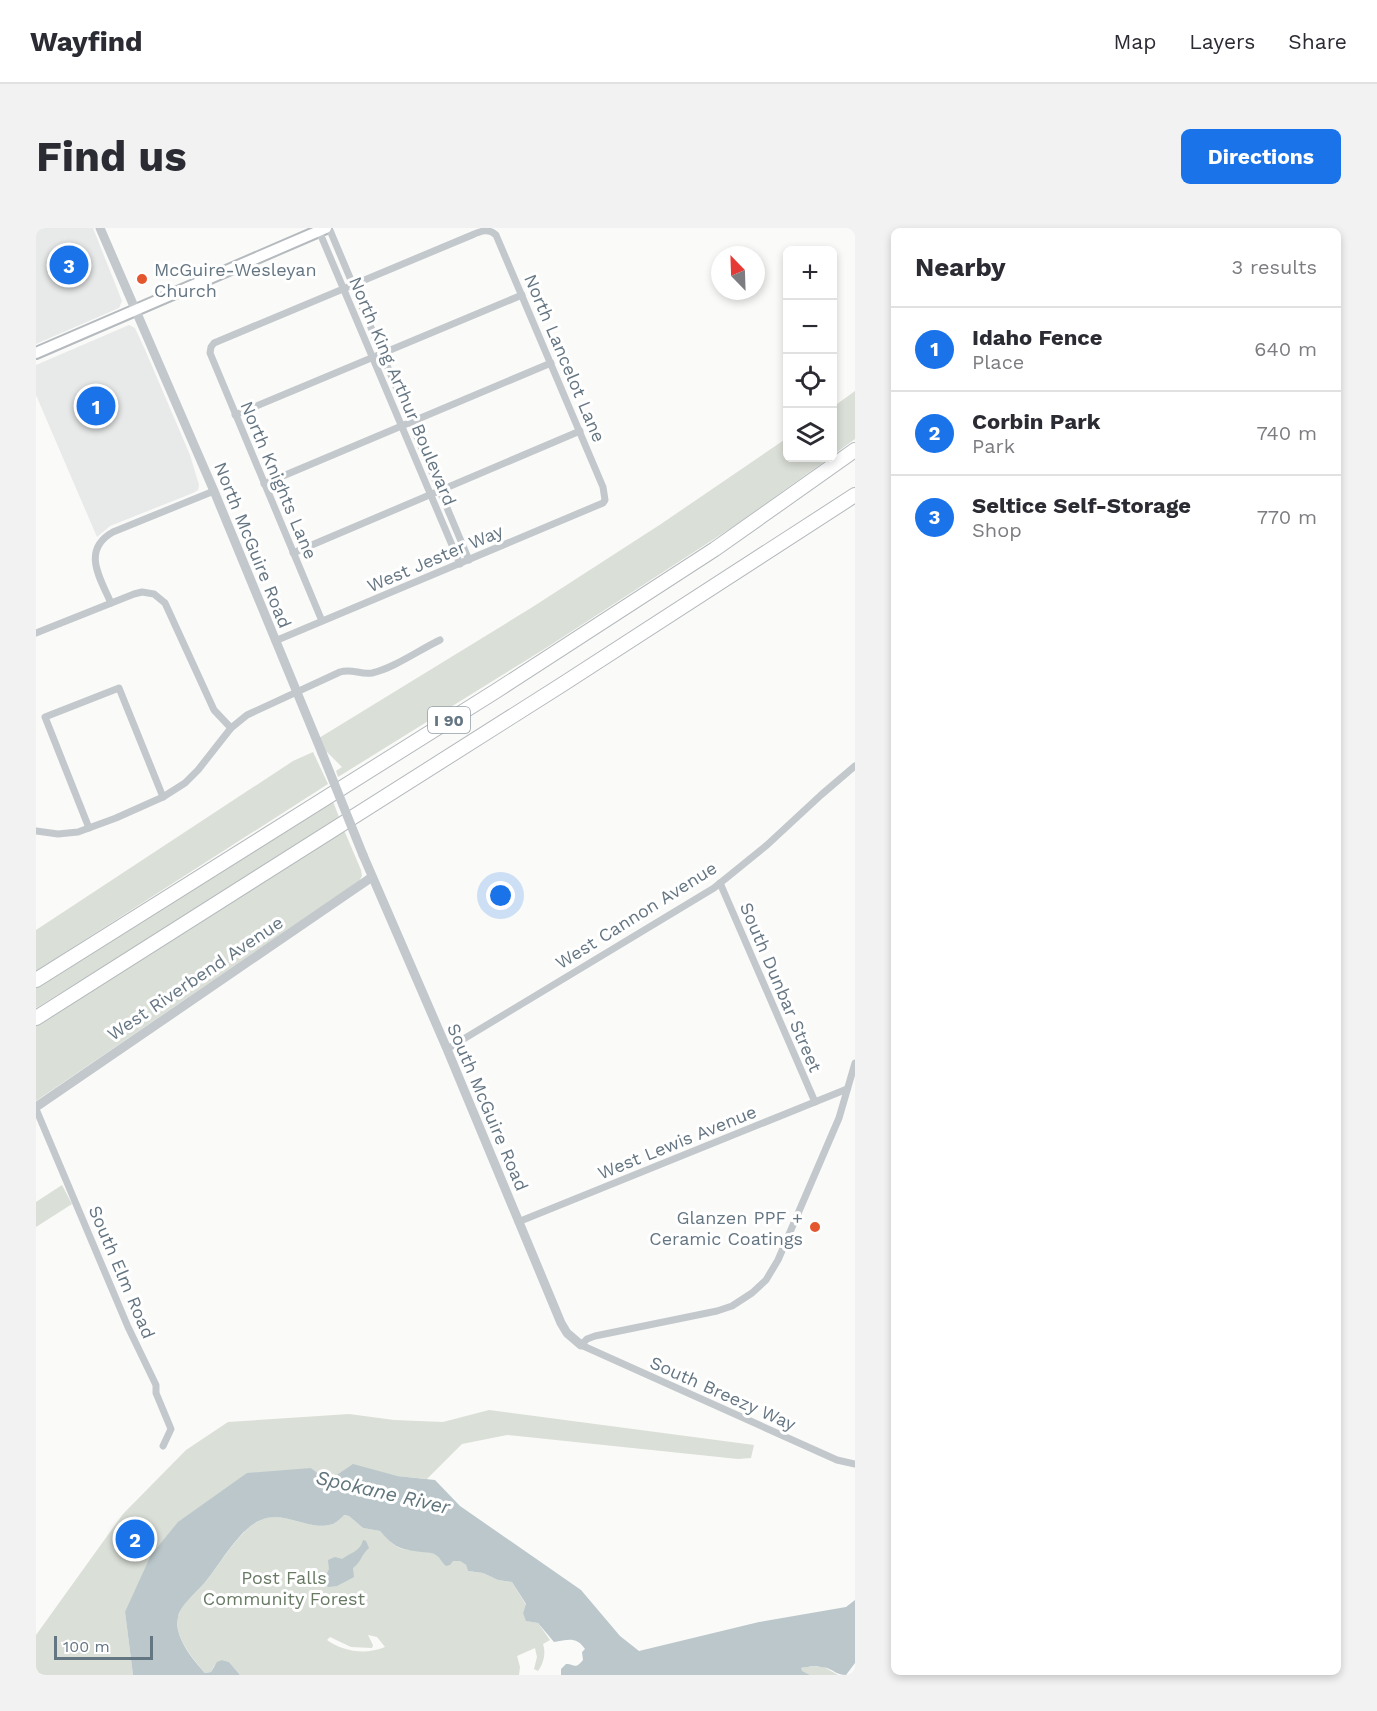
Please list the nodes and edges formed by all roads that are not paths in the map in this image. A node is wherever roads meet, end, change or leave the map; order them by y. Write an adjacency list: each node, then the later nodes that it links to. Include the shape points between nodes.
1 (100, 228): 6 (street, North McGuire Road)
2 (325, 229): 3 (street, North King Arthur Boulevard); 4 (street, North King Arthur Boulevard); 6 (main road)
3 (354, 285): 4 (street); 5 (street, North Lancelot Lane, via 483,230 496,235); 8 (street, North King Arthur Boulevard)
4 (344, 289): 9 (street, North King Arthur Boulevard); 11 (street, North Knights Lane, via 214,344 210,350)
5 (522, 295): 8 (street); 10 (street, North Lancelot Lane)
6 (136, 311): 7 (main road); 17 (street, North McGuire Road)
7 (36, 353)
8 (383, 354): 9 (street); 12 (street, North King Arthur Boulevard)
9 (373, 358): 11 (street); 13 (street, North King Arthur Boulevard)
10 (550, 363): 12 (street); 14 (street, North Lancelot Lane)
11 (235, 415): 16 (street, North Knights Lane)
12 (411, 423): 13 (street); 18 (street, North King Arthur Boulevard)
13 (402, 427): 16 (street); 19 (street, North King Arthur Boulevard)
14 (580, 431): 18 (street); 21 (street, North Lancelot Lane)
15 (855, 450): 38 (highway, I 90, via 715,549 515,679)
16 (264, 484): 22 (street, North Knights Lane)
17 (214, 491): 25 (street, via 103,539 96,550 95,564); 29 (street, North McGuire Road)
18 (439, 491): 19 (street); 23 (street, North King Arthur Boulevard)
19 (431, 495): 22 (street); 24 (street, North King Arthur Boulevard)
20 (855, 495): 39 (highway, I 90)
21 (605, 500): 23 (street, West Jester Way)
22 (293, 553): 26 (street, North Knights Lane)
23 (469, 560): 24 (street, West Jester Way)
24 (460, 564): 26 (street, West Jester Way)
25 (111, 603): 27 (street); 31 (street, via 142,592 154,594 165,603 214,710)
26 (322, 621): 29 (street, West Jester Way)
27 (36, 633)
28 (440, 640): 30 (street, via 381,669 367,673 345,670)
29 (274, 641): 30 (street, North McGuire Road)
30 (297, 693): 31 (street, via 247,715); 36 (street, North McGuire Road, bridge)
31 (231, 728): 33 (street, via 198,770)
32 (855, 766): 37 (street, West Cannon Avenue)
33 (163, 797): 34 (street); 34 (street, via 119,688 45,717)
34 (89, 828): 35 (street, via 58,834)
35 (36, 831)
36 (372, 877): 40 (street, South McGuire Road); 44 (street, West Riverbend Avenue)
37 (720, 883): 40 (street, West Cannon Avenue); 43 (street, South Dunbar Street)
38 (36, 980)
39 (36, 1018)
40 (447, 1049): 45 (street, South McGuire Road)
41 (855, 1063): 42 (street)
42 (847, 1089): 43 (street, West Lewis Avenue); 46 (street, via 839,1118 778,1260 758,1288 724,1309 595,1336)
43 (815, 1102): 45 (street, West Lewis Avenue)
44 (36, 1108): 47 (street, South Elm Road, via 156,1385 171,1429)
45 (518, 1222): 46 (street, South McGuire Road, via 561,1323)
46 (581, 1345): 48 (street, South Breezy Way, via 837,1460)
47 (163, 1446)
48 (855, 1464)

